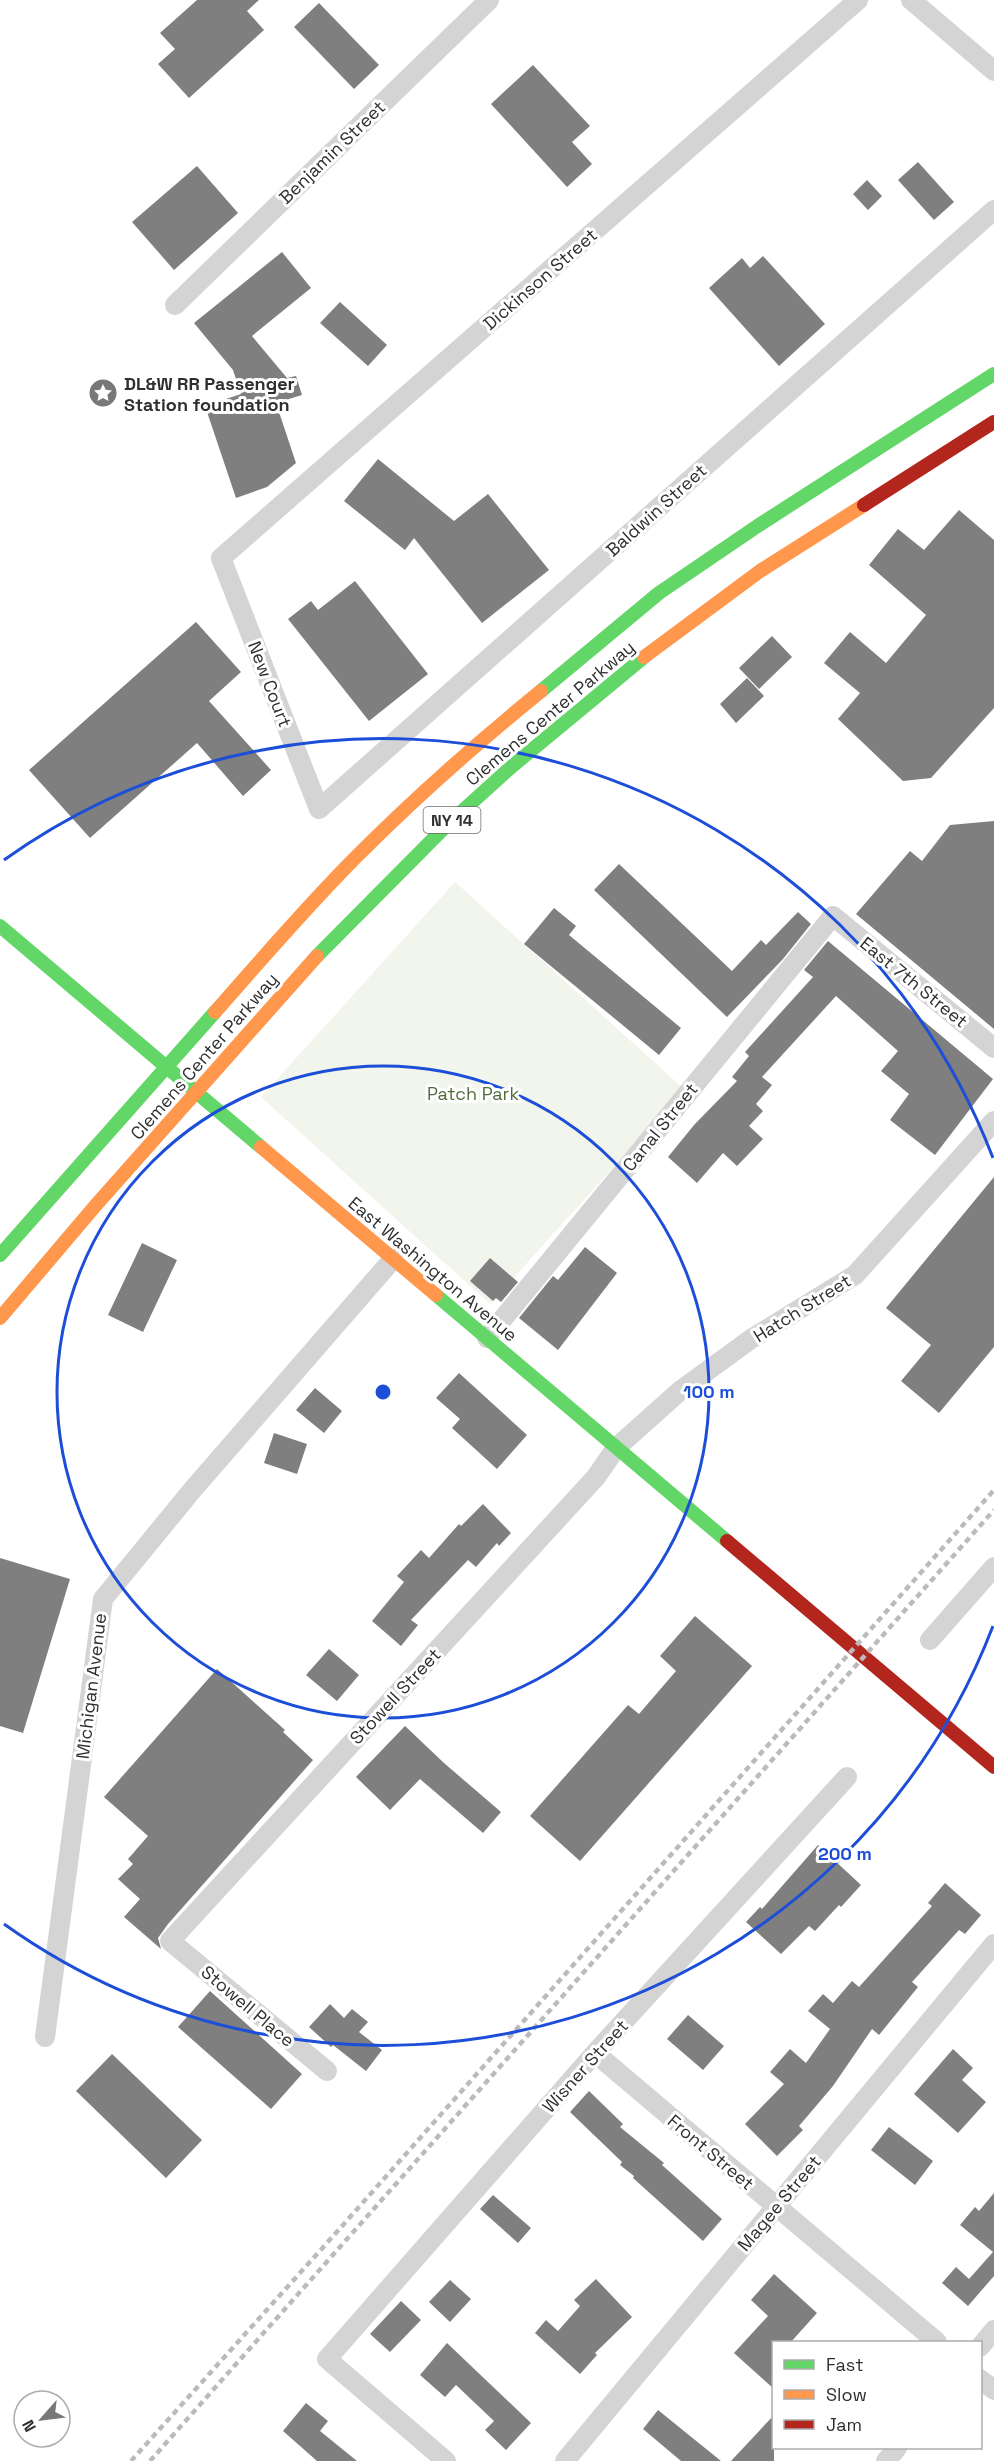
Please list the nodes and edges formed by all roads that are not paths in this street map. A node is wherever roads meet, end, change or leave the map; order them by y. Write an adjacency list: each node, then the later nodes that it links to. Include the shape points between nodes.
1 (489, 0): 6 (street, Benjamin Street)
2 (858, 0): 9 (street, Dickinson Street)
3 (911, 0): 4 (street)
4 (994, 71)
5 (994, 210): 10 (street, Baldwin Street)
6 (175, 305)
7 (994, 374): 14 (main road, Clemens Center Parkway / NY 14, via 659,593 471,748 349,864)
8 (994, 422): 15 (main road, Clemens Center Parkway / NY 14, via 760,571 630,667 448,824 381,888)
9 (221, 558): 10 (street, New Court)
10 (319, 809)
11 (833, 916): 13 (street, East 7th Street); 20 (street, Canal Street)
12 (0, 926): 14 (main road, East Washington Avenue)
13 (994, 1048)
14 (166, 1067): 15 (main road, East Washington Avenue); 17 (main road, Clemens Center Parkway / NY 14)
15 (196, 1093): 18 (main road, East Washington Avenue); 19 (main road, Clemens Center Parkway / NY 14)
16 (994, 1121): 21 (street, Hatch Street, via 855,1275 690,1383)
17 (0, 1256)
18 (393, 1259): 20 (main road, East Washington Avenue); 28 (street, Michigan Avenue, via 103,1599)
19 (0, 1318)
20 (487, 1338): 21 (main road, East Washington Avenue)
21 (616, 1448): 24 (main road, East Washington Avenue); 26 (street, Stowell Street, via 596,1477)
22 (994, 1567): 23 (street)
23 (930, 1640)
24 (994, 1767)
25 (847, 1777): 29 (street, Wisner Street)
26 (170, 1941): 30 (street, Stowell Place)
27 (994, 1944): 31 (street, Magee Street)
28 (45, 2037)
29 (595, 2053): 31 (street, Front Street); 38 (street, Wisner Street, via 327,2359)
30 (327, 2071)
31 (775, 2207): 33 (street, Front Street); 39 (street, Magee Street)
32 (994, 2330): 34 (street)
33 (935, 2341)
34 (982, 2346)
35 (982, 2380): 36 (street)
36 (994, 2390)
37 (896, 2449): 40 (street)
38 (446, 2461)
39 (565, 2461)
40 (886, 2461)

